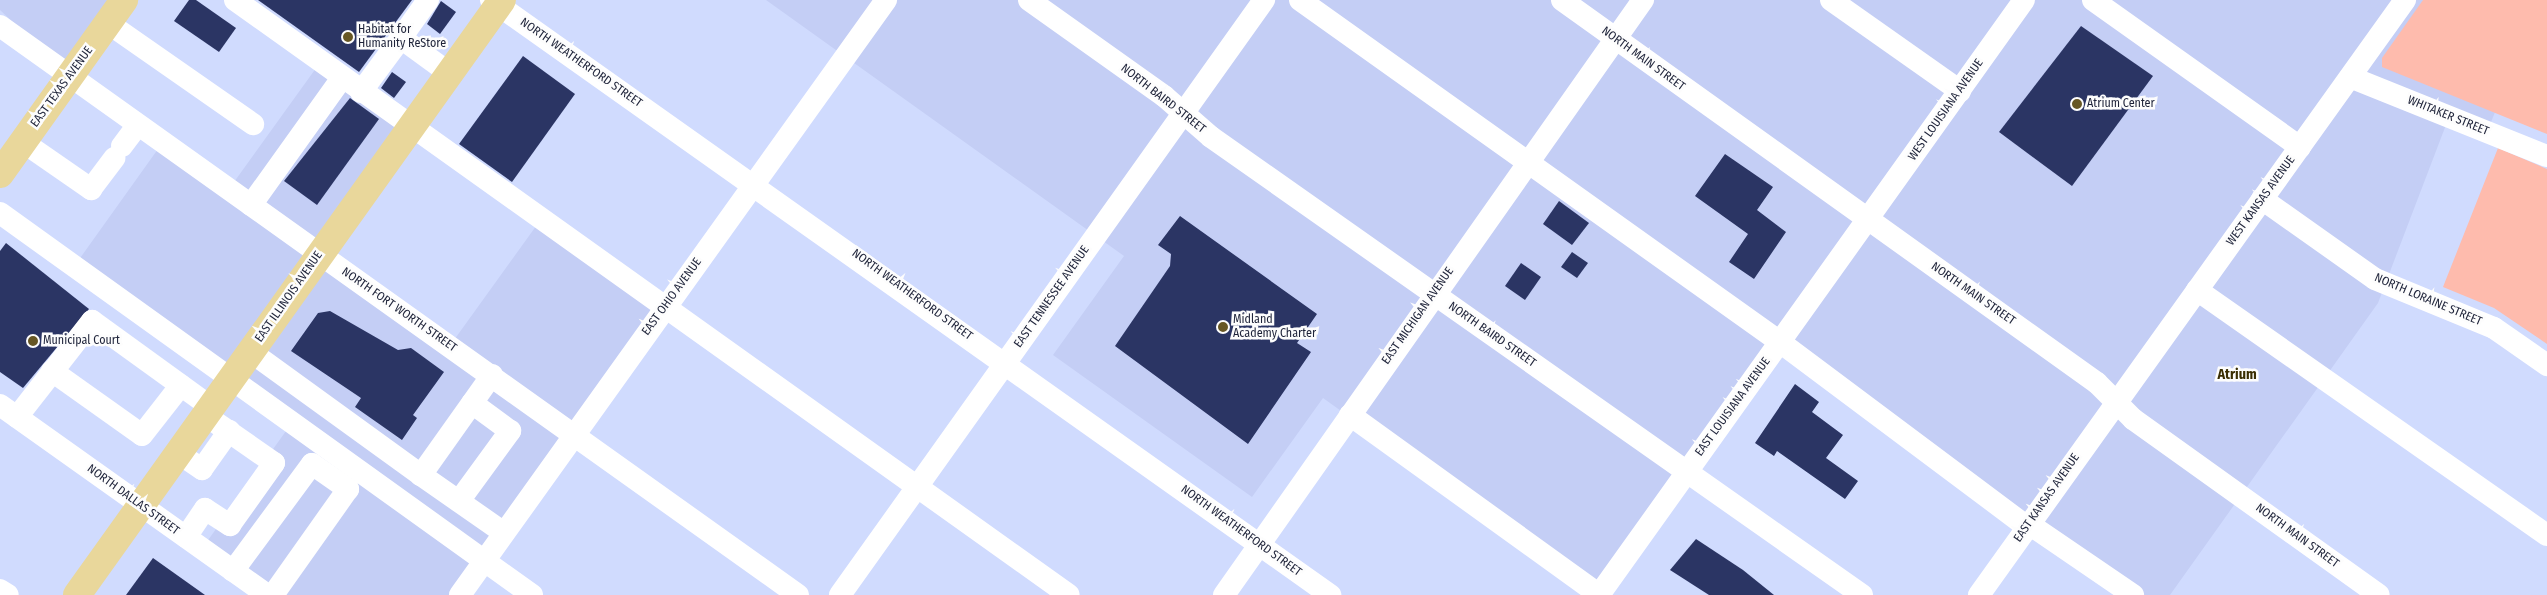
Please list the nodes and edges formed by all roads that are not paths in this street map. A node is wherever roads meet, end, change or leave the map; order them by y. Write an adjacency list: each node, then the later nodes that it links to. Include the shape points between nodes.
1 (124, 0): 15 (main road, EAST TEXAS AVENUE)
2 (235, 0): 22 (street)
3 (428, 0): 17 (street)
4 (886, 0): 34 (street, EAST OHIO AVENUE)
5 (1029, 0): 25 (street, NORTH BAIRD STREET)
6 (1264, 0): 25 (street, EAST TENNESSEE AVENUE)
7 (1300, 0): 32 (street)
8 (1562, 0): 18 (street, NORTH MAIN STREET)
9 (1643, 0): 18 (street, EAST MICHIGAN AVENUE)
10 (1830, 0): 23 (street)
11 (2024, 0): 23 (street, WEST LOUISIANA AVENUE)
12 (2093, 0): 30 (street)
13 (2405, 0): 21 (street, WEST KANSAS AVENUE)
14 (497, 2): 19 (main road, EAST ILLINOIS AVENUE); 34 (street, NORTH WEATHERFORD STREET)
15 (108, 23): 20 (main road, EAST TEXAS AVENUE); 26 (street)
16 (0, 26): 20 (street, NORTH FORT WORTH STREET)
17 (401, 38): 19 (street); 24 (street)
18 (1615, 39): 32 (street, EAST MICHIGAN AVENUE); 38 (street, NORTH MAIN STREET)
19 (449, 73): 28 (main road, EAST ILLINOIS AVENUE)
20 (70, 77): 27 (street, NORTH FORT WORTH STREET); 29 (main road, EAST TEXAS AVENUE)
21 (2350, 77): 30 (street, WEST KANSAS AVENUE); 31 (street, WHITAKER STREET)
22 (342, 78): 24 (street); 36 (street)
23 (1960, 91): 38 (street, WEST LOUISIANA AVENUE)
24 (361, 92): 28 (street)
25 (1183, 113): 41 (street, NORTH BAIRD STREET); 45 (street, EAST TENNESSEE AVENUE)
26 (253, 124)
27 (138, 125): 29 (street, via 91,189); 36 (street, NORTH FORT WORTH STREET)
28 (410, 128): 39 (main road, EAST ILLINOIS AVENUE); 42 (street)
29 (23, 142): 33 (main road, EAST TEXAS AVENUE)
30 (2300, 147): 35 (street, WEST KANSAS AVENUE)
31 (2547, 156)
32 (1525, 165): 41 (street, EAST MICHIGAN AVENUE); 43 (street)
33 (0, 174)
34 (754, 183): 42 (street, EAST OHIO AVENUE); 45 (street, NORTH WEATHERFORD STREET)
35 (2262, 199): 40 (street, WEST KANSAS AVENUE); 46 (street, NORTH LORAINE STREET, via 2375,279 2494,328)
36 (252, 205): 39 (street, NORTH FORT WORTH STREET)
37 (0, 213): 49 (street)
38 (1868, 220): 43 (street, EAST LOUISIANA AVENUE); 51 (street, NORTH MAIN STREET, via 2097,383)
39 (321, 254): 44 (main road, EAST ILLINOIS AVENUE); 48 (street, NORTH FORT WORTH STREET)
40 (2197, 290): 51 (street, WEST KANSAS AVENUE); 66 (street)
41 (1432, 294): 55 (street, EAST MICHIGAN AVENUE); 59 (street, NORTH BAIRD STREET)
42 (665, 308): 57 (street, EAST OHIO AVENUE); 61 (street)
43 (1780, 342): 59 (street, EAST LOUISIANA AVENUE); 64 (street)
44 (251, 352): 49 (main road, EAST ILLINOIS AVENUE); 60 (street)
45 (1005, 362): 61 (street, EAST TENNESSEE AVENUE); 68 (street, NORTH WEATHERFORD STREET)
46 (2547, 365)
47 (52, 370): 50 (street, via 92,321); 50 (street, via 142,434); 53 (street)
48 (492, 376): 52 (street); 57 (street, NORTH FORT WORTH STREET)
49 (231, 379): 54 (main road, EAST ILLINOIS AVENUE); 69 (street)
50 (180, 385): 54 (street)
51 (2116, 402): 64 (street, EAST KANSAS AVENUE); 87 (street, NORTH MAIN STREET, via 2132,419)
52 (472, 403): 60 (street); 62 (street, via 510,430)
53 (9, 411): 63 (street, NORTH DALLAS STREET)
54 (208, 411): 56 (street); 58 (main road, EAST ILLINOIS AVENUE)
55 (1350, 415): 68 (street, EAST MICHIGAN AVENUE); 83 (street)
56 (229, 431): 58 (street, via 202,469); 67 (street, via 274,463 230,525 205,509)
57 (574, 435): 65 (street, EAST OHIO AVENUE); 78 (street, NORTH FORT WORTH STREET)
58 (178, 453): 63 (main road, EAST ILLINOIS AVENUE)
59 (1687, 471): 83 (street, EAST LOUISIANA AVENUE); 84 (street, NORTH BAIRD STREET)
60 (421, 474): 62 (street)
61 (916, 488): 79 (street, EAST TENNESSEE AVENUE); 80 (street)
62 (459, 502): 65 (street)
63 (141, 506): 67 (street, NORTH DALLAS STREET); 73 (main road, EAST ILLINOIS AVENUE)
64 (2028, 526): 85 (street, EAST KANSAS AVENUE); 86 (street)
65 (504, 533): 69 (street, EAST OHIO AVENUE)
66 (2547, 535)
67 (186, 538): 70 (street, NORTH DALLAS STREET)
68 (1260, 545): 81 (street, EAST MICHIGAN AVENUE); 82 (street, NORTH WEATHERFORD STREET)
69 (484, 561): 76 (street, EAST OHIO AVENUE); 77 (street)
70 (233, 571): 74 (street, NORTH DALLAS STREET); 75 (street, via 312,464 348,488)
71 (0, 590): 72 (street)
72 (8, 595)
73 (77, 595)
74 (267, 595)
75 (273, 595)
76 (460, 595)
77 (532, 595)
78 (798, 595)
79 (840, 595)
80 (1069, 595)
81 (1224, 595)
82 (1330, 595)
83 (1599, 595)
84 (1862, 595)
85 (1978, 595)
86 (2133, 595)
87 (2379, 595)

